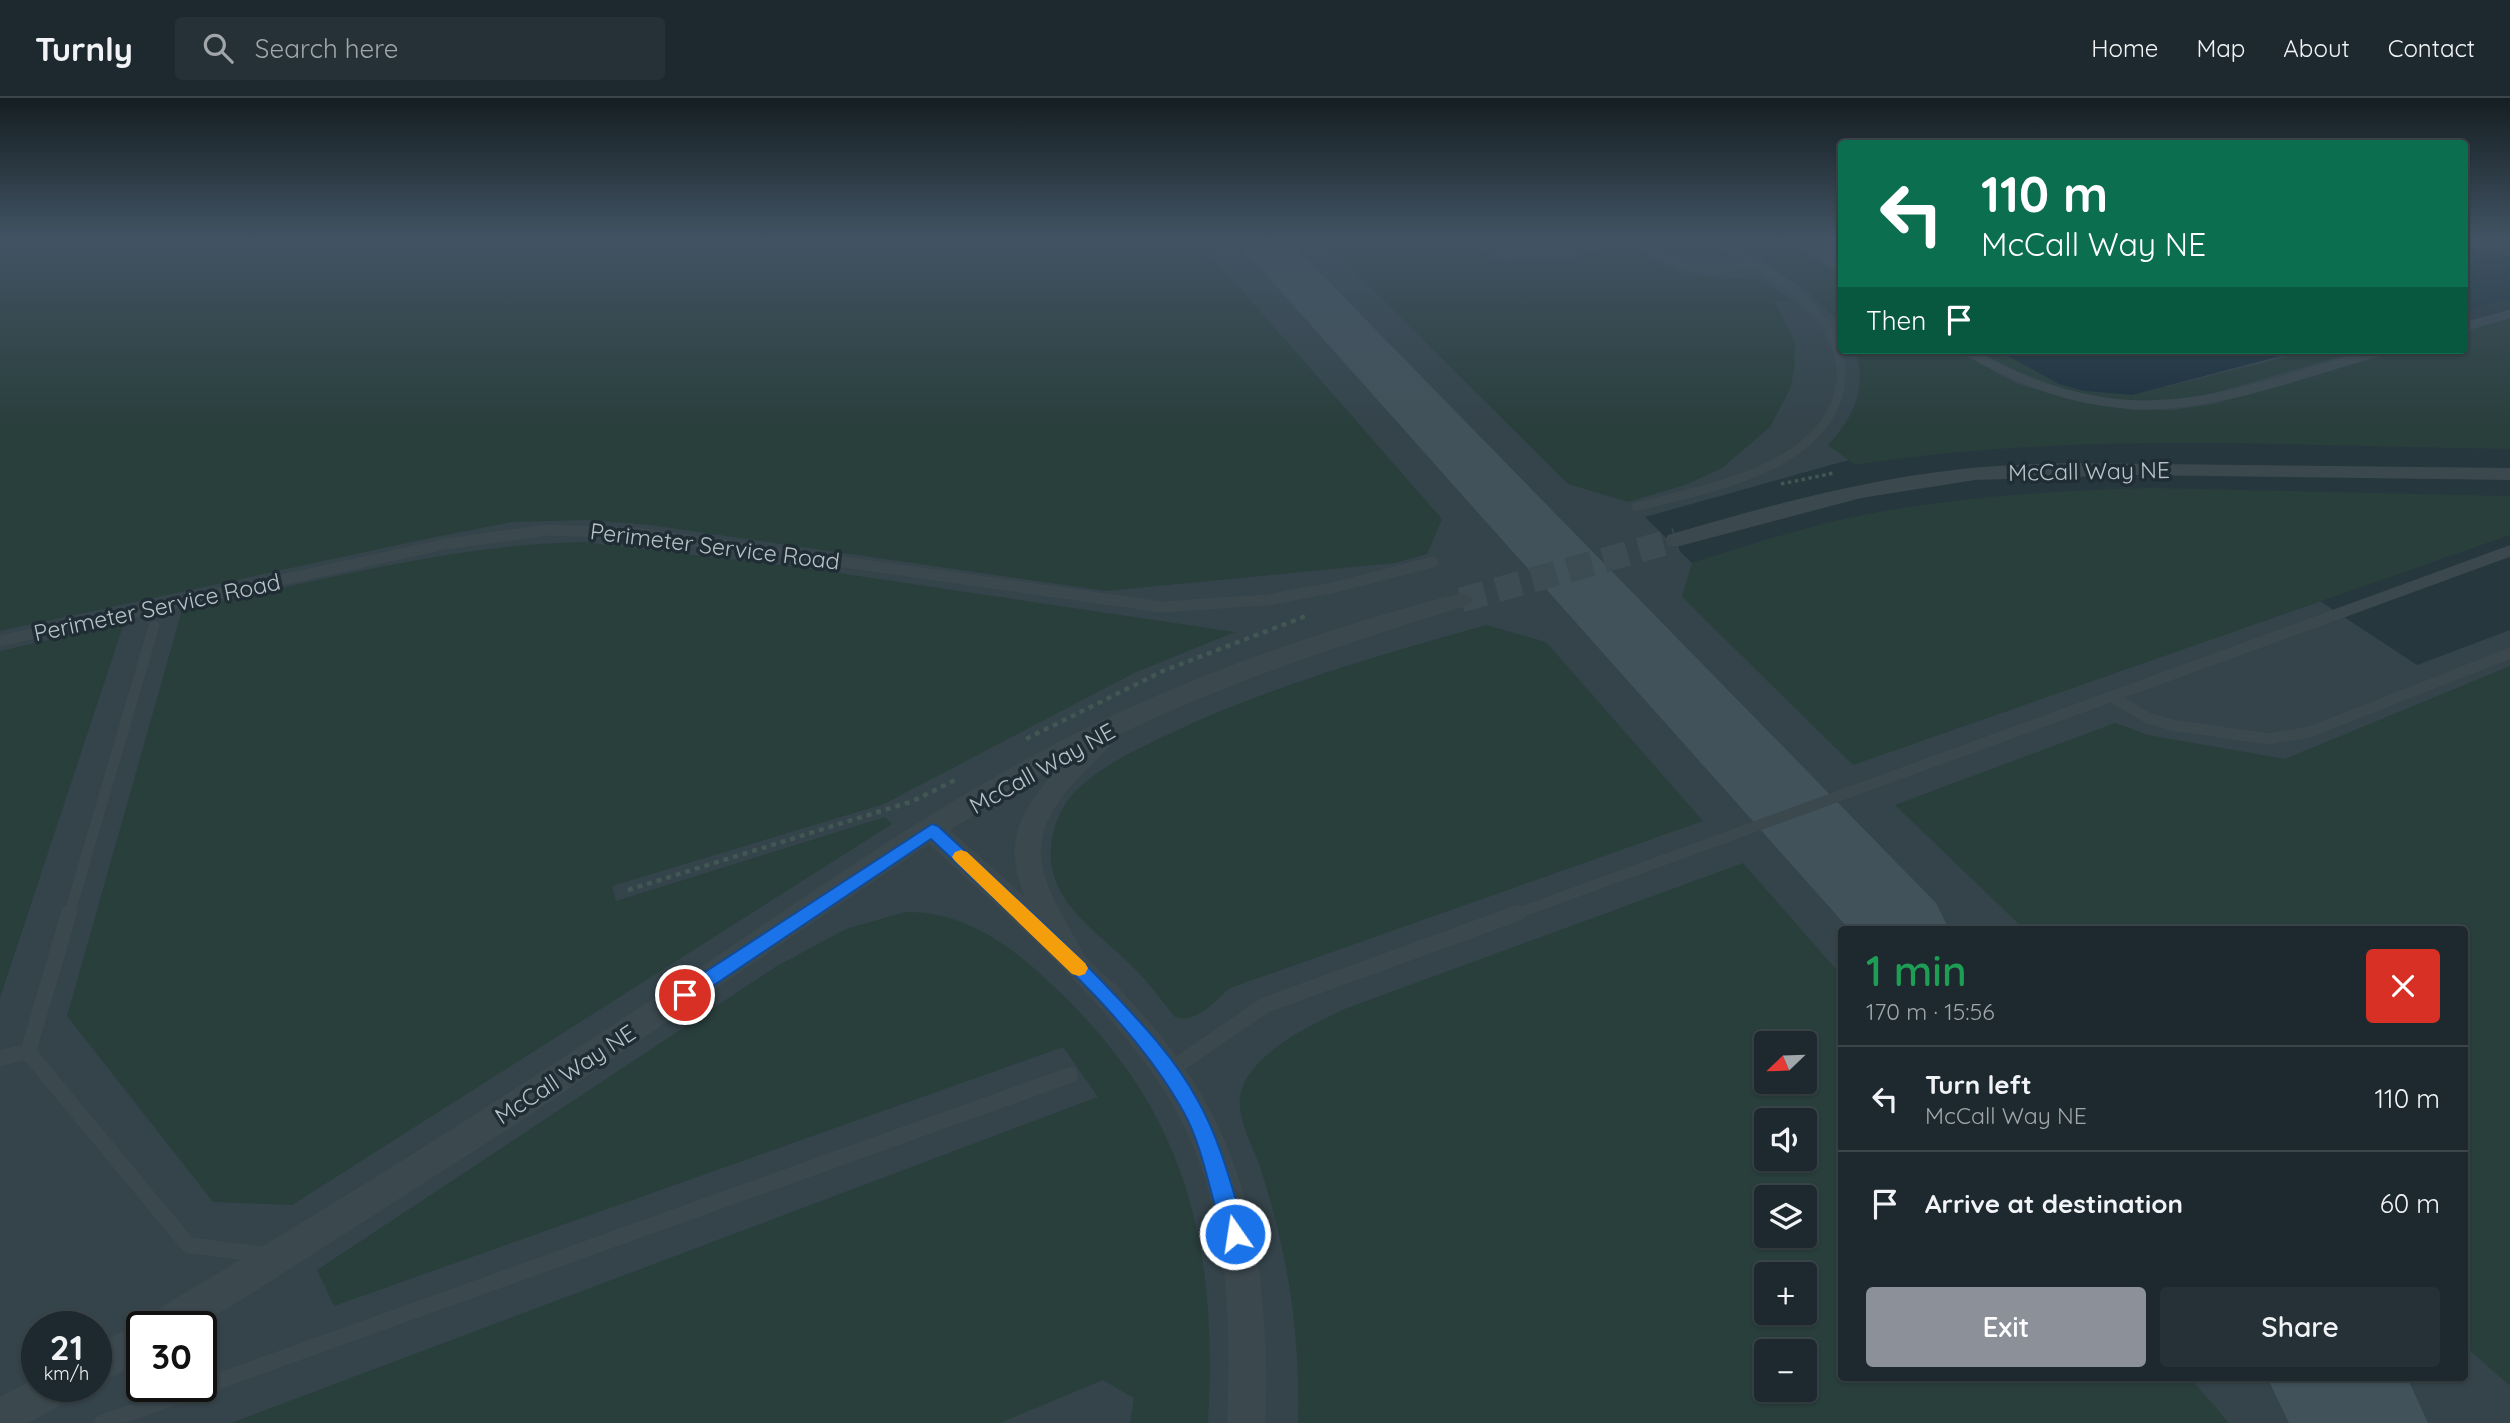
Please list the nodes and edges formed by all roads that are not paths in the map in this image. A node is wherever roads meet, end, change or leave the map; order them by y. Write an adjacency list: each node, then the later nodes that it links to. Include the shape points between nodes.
1 (1805, 302): 4 (lane)
2 (2510, 314): 3 (lane)
3 (2468, 326)
4 (1838, 349)
5 (1840, 354): 9 (lane, via 1843,385 1838,403 1817,433 1776,463 1750,474)
6 (1973, 354): 7 (lane, via 2029,384 2115,404 2155,406 2218,397)
7 (2370, 354)
8 (2510, 474): 10 (street, McCall Way NE, via 2148,468 1974,474 1835,497)
9 (1636, 507)
10 (1676, 540)
11 (2510, 551): 17 (lane)
12 (1433, 562): 15 (lane, Perimeter Service Road, via 1269,602 1162,607 638,533 547,530 446,544)
13 (1461, 600): 18 (street, McCall Way NE, via 1283,655 1204,685)
14 (154, 626): 21 (lane)
15 (0, 641)
16 (2510, 653): 17 (lane, via 2291,736 2249,738 2172,725 2148,718)
17 (2112, 697): 23 (lane, via 1265,1005)
18 (1112, 729): 19 (street, McCall Way NE, via 1036,766); 20 (street, via 1044,806 1029,837 1027,853 1036,887)
19 (932, 830): 20 (street); 25 (street, McCall Way NE, via 529,1099)
20 (1077, 967): 23 (street)
21 (28, 1052): 22 (lane); 25 (lane, via 188,1245)
22 (0, 1058)
23 (1169, 1072): 30 (street, via 1210,1148 1240,1254 1247,1318)
24 (1070, 1075): 29 (lane)
25 (282, 1257): 26 (street, McCall Way NE)
26 (190, 1311)
27 (30, 1402): 28 (street)
28 (0, 1418)
29 (102, 1423)
30 (1246, 1423)

